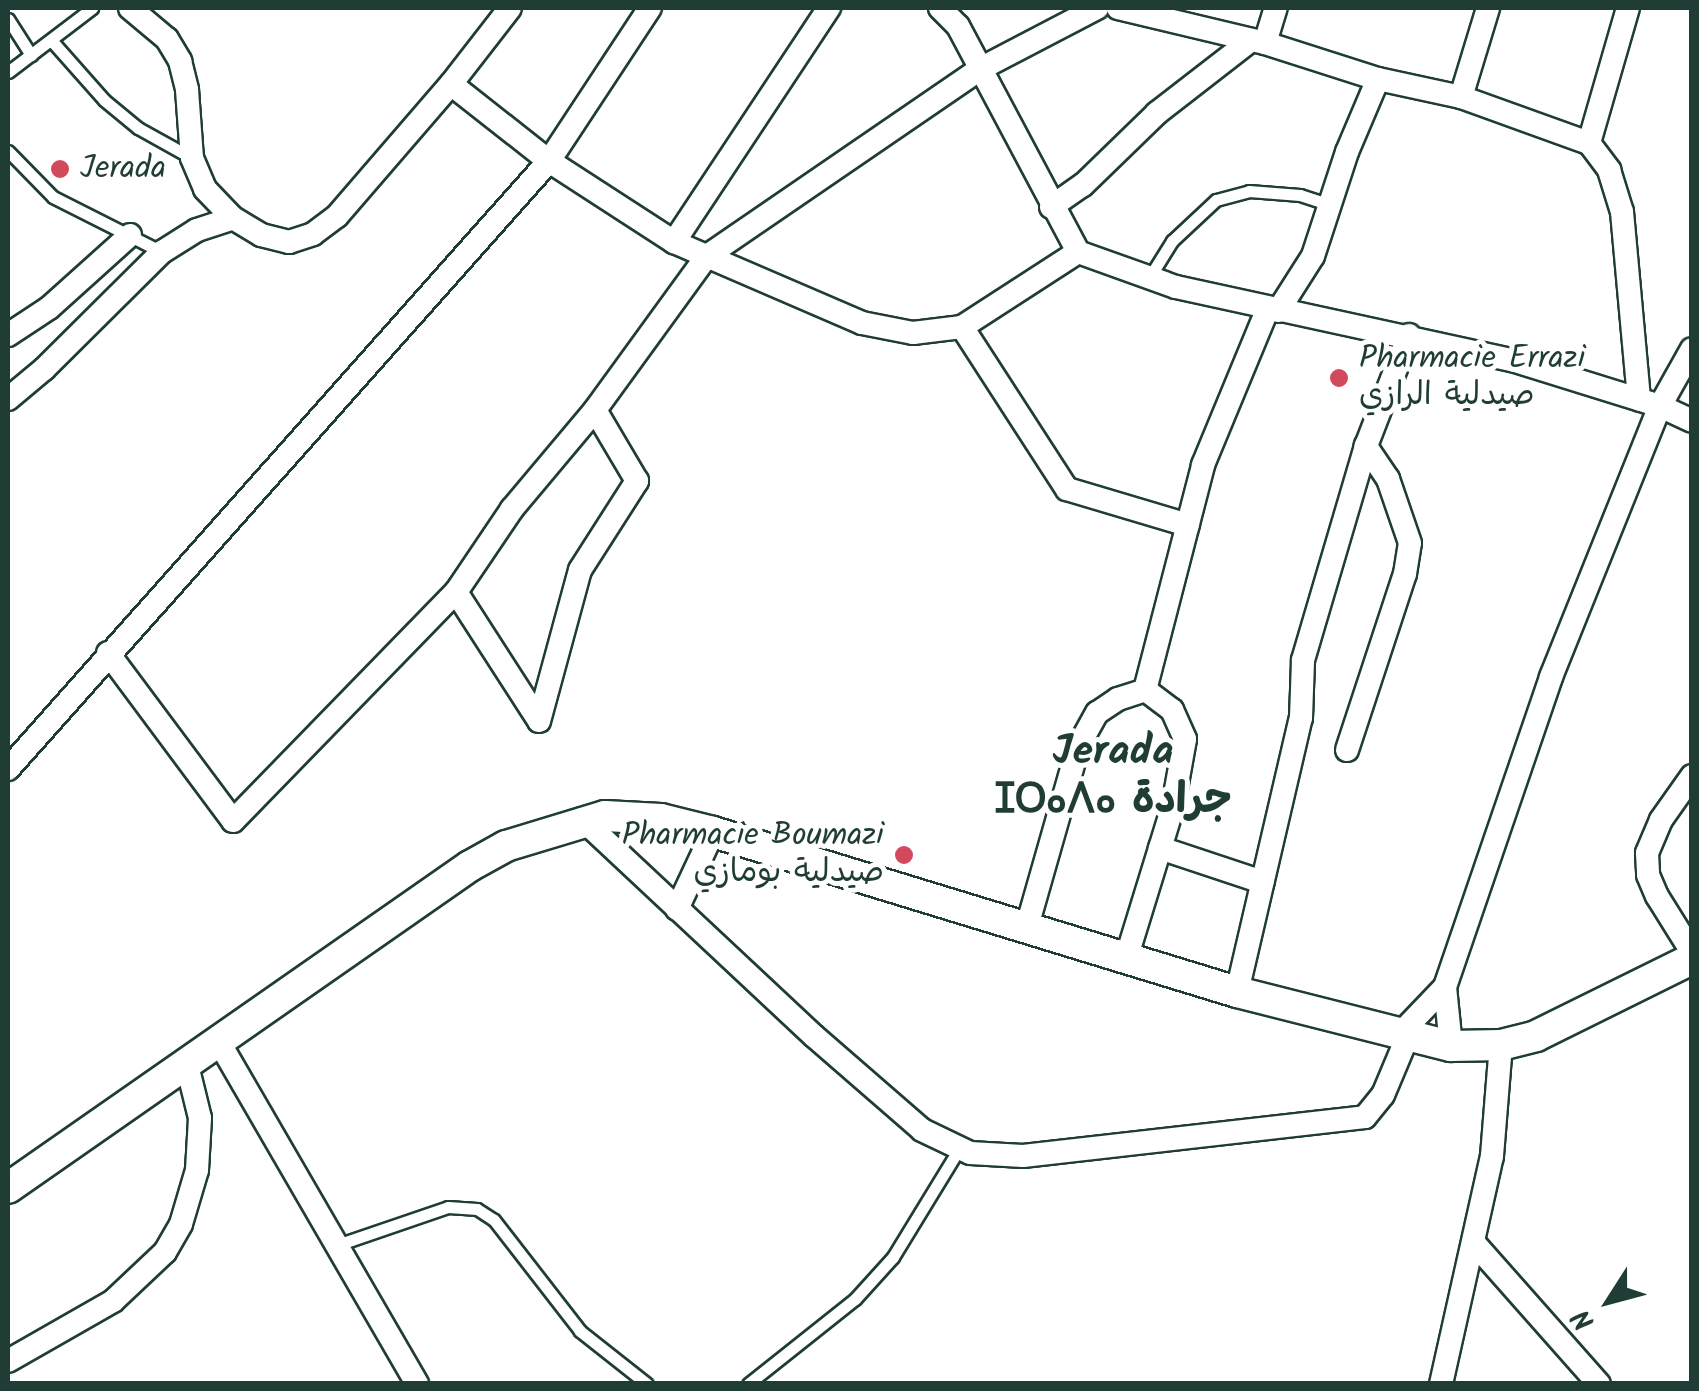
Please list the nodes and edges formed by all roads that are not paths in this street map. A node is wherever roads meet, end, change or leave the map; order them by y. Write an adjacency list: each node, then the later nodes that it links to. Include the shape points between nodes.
1 (92, 8): 13 (lane)
2 (130, 8): 23 (street, via 166,38 180,61)
3 (510, 8): 19 (street)
4 (650, 8): 24 (street)
5 (829, 8): 29 (street)
6 (940, 8): 16 (street)
7 (1097, 8): 16 (street)
8 (1118, 8): 14 (street)
9 (1276, 8): 14 (street)
10 (1488, 8): 20 (street)
11 (1628, 8): 21 (street)
12 (8, 18): 15 (lane)
13 (51, 40): 15 (lane); 23 (lane, via 104,100)
14 (1258, 41): 18 (street); 26 (street, via 1157,113)
15 (31, 56): 17 (lane)
16 (982, 68): 26 (street); 32 (street)
17 (8, 72)
18 (1378, 79): 20 (street); 25 (street)
19 (451, 84): 24 (street); 27 (street, via 325,227 304,238 272,240)
20 (1462, 98): 21 (street)
21 (1589, 143): 40 (street, via 1609,170 1622,212)
22 (8, 152): 28 (lane, via 53,197)
23 (192, 158): 27 (street, via 205,189)
24 (549, 161): 29 (street); 46 (street)
25 (1331, 205): 33 (lane, via 1249,191 1216,200 1172,241); 34 (street, via 1314,256)
26 (1051, 207): 31 (street)
27 (234, 218): 30 (street)
28 (130, 235): 30 (lane); 36 (street, via 50,308)
29 (674, 242): 32 (street)
30 (162, 252): 39 (street)
31 (1078, 252): 33 (street); 35 (street)
32 (707, 256): 35 (street, via 862,323 913,333); 41 (street)
33 (1150, 278): 34 (street)
34 (1273, 310): 37 (street); 44 (street, via 1203,464)
35 (962, 327): 44 (street, via 1067,489)
36 (8, 335)
37 (1409, 336): 40 (street); 43 (street)
38 (1692, 349): 40 (street)
39 (8, 398)
40 (1650, 402): 42 (street); 59 (street)
41 (595, 410): 45 (street, via 512,509); 45 (street, via 637,482 580,570 539,722)
42 (1692, 421)
43 (1366, 446): 48 (street, via 1388,478 1410,543); 54 (street, via 1303,660 1302,718)
44 (1188, 525): 47 (street)
45 (456, 592): 46 (street, via 234,821)
46 (108, 652): 49 (street)
47 (1145, 690): 53 (street, via 1172,710 1185,739); 56 (street, via 1097,713 1078,746)
48 (1347, 750)
49 (8, 769)
50 (1692, 776): 57 (street, via 1647,853 1657,896)
51 (582, 819): 52 (main road, via 622,815); 55 (street); 62 (main road, via 470,866)
52 (713, 832): 55 (street); 56 (main road)
53 (1160, 848): 54 (street); 58 (street)
54 (1262, 882): 60 (street)
55 (677, 909): 66 (street, via 922,1130)
56 (1026, 930): 58 (main road)
57 (1692, 956): 63 (main road, via 1584,1016)
58 (1126, 959): 60 (main road)
59 (1445, 987): 61 (street); 64 (street)
60 (1237, 992): 61 (main road)
61 (1402, 1037): 64 (main road); 66 (street, via 1383,1095 1365,1117 1024,1156)
62 (219, 1042): 65 (main road); 69 (street)
63 (1501, 1045): 64 (main road); 68 (street, via 1492,1156)
64 (1450, 1046)
65 (187, 1065): 67 (main road); 70 (street, via 200,1118 197,1170 165,1252 114,1301)
66 (959, 1149): 73 (lane, via 893,1258 855,1298)
67 (8, 1188)
68 (1475, 1244): 74 (street); 75 (street)
69 (337, 1245): 71 (street); 72 (lane, via 448,1208 477,1209 494,1220 580,1331)
70 (8, 1361)
71 (417, 1384)
72 (647, 1384)
73 (748, 1384)
74 (1440, 1384)
75 (1599, 1384)

